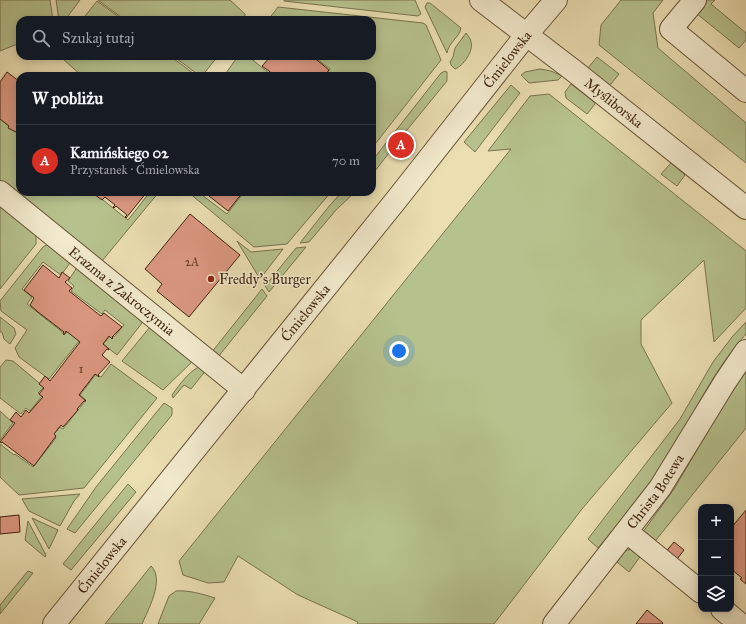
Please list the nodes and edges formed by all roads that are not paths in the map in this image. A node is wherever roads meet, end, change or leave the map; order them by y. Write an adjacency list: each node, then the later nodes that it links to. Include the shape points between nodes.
1 (481, 0): 4 (street, Myśliborska)
2 (556, 0): 4 (street, Ćmielowska)
3 (695, 0): 5 (street, via 671,29)
4 (527, 34): 7 (street, Myśliborska); 9 (street, Ćmielowska)
5 (746, 92)
6 (0, 192): 9 (street, Erazma z Zakroczymia)
7 (746, 208)
8 (746, 351): 10 (street, Christa Botewa, via 660,488)
9 (244, 390): 13 (street, Ćmielowska)
10 (627, 532): 11 (street); 14 (street, Christa Botewa)
11 (698, 590)
12 (726, 612): 15 (street)
13 (54, 624)
14 (554, 624)
15 (740, 624)

